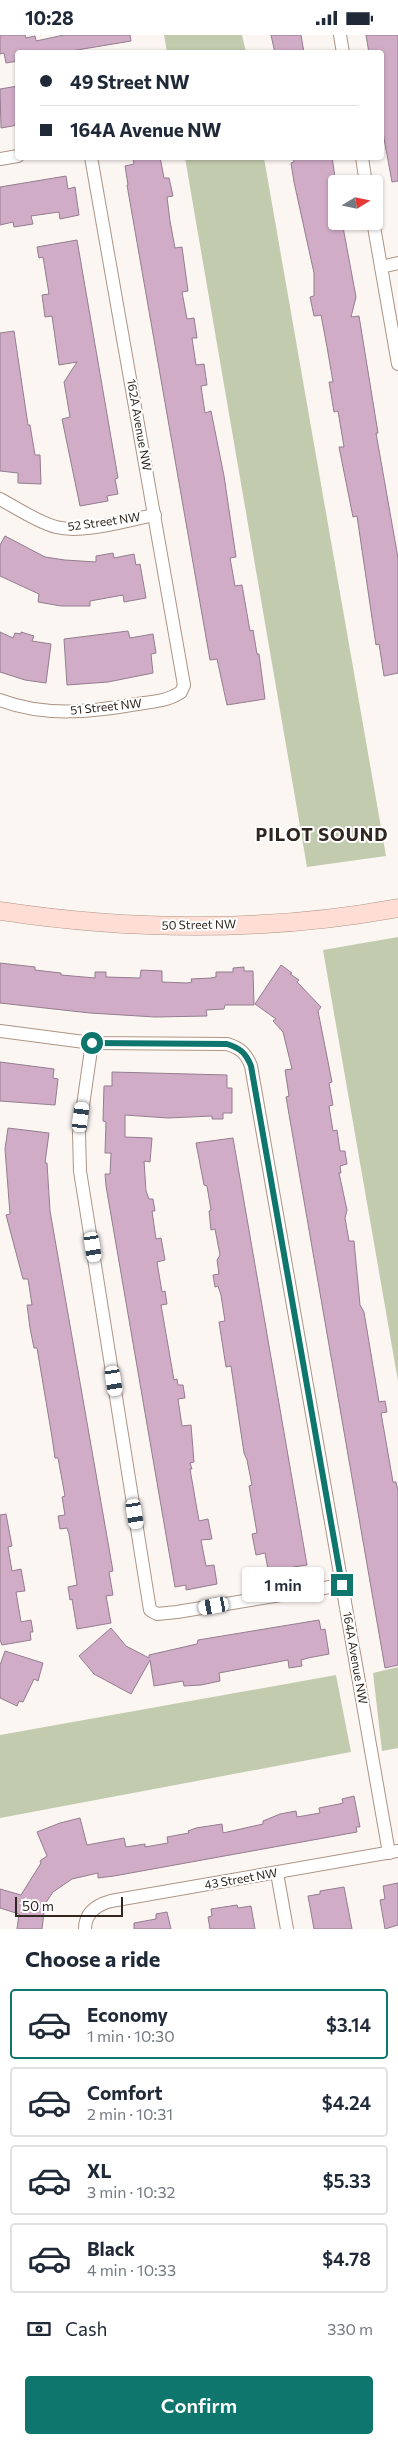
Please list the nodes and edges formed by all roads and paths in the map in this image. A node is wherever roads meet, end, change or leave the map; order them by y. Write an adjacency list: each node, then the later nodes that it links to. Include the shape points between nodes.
1 (340, 35): 2 (street)
2 (342, 50)
3 (15, 157): 4 (street)
4 (0, 159)
5 (92, 160): 13 (street, 162A Avenue NW)
6 (362, 160): 7 (street)
7 (365, 175)
8 (375, 230): 10 (street)
9 (398, 263): 10 (street)
10 (381, 267): 11 (street)
11 (398, 364)
12 (0, 499): 13 (street, 52 Street NW, via 47,524 65,529)
13 (155, 515): 14 (street, 162A Avenue NW, via 184,676)
14 (181, 692): 15 (street, 51 Street NW, via 160,701 85,711 29,709)
15 (0, 700)
16 (398, 908): 17 (main road, 50 Street NW, via 311,921 206,926 120,924)
17 (0, 911)
18 (0, 1031): 19 (street)
19 (92, 1043): 20 (street, 164A Avenue NW, via 227,1044 243,1051 251,1066); 20 (street, via 79,1133 80,1171 150,1609 157,1614 177,1613)
20 (342, 1585): 21 (street, 164A Avenue NW)
21 (394, 1852): 22 (street, 43 Street NW)
22 (277, 1873): 23 (street, 43 Street NW, via 111,1901 94,1907 88,1915); 24 (street)
23 (85, 1929)
24 (286, 1929)

